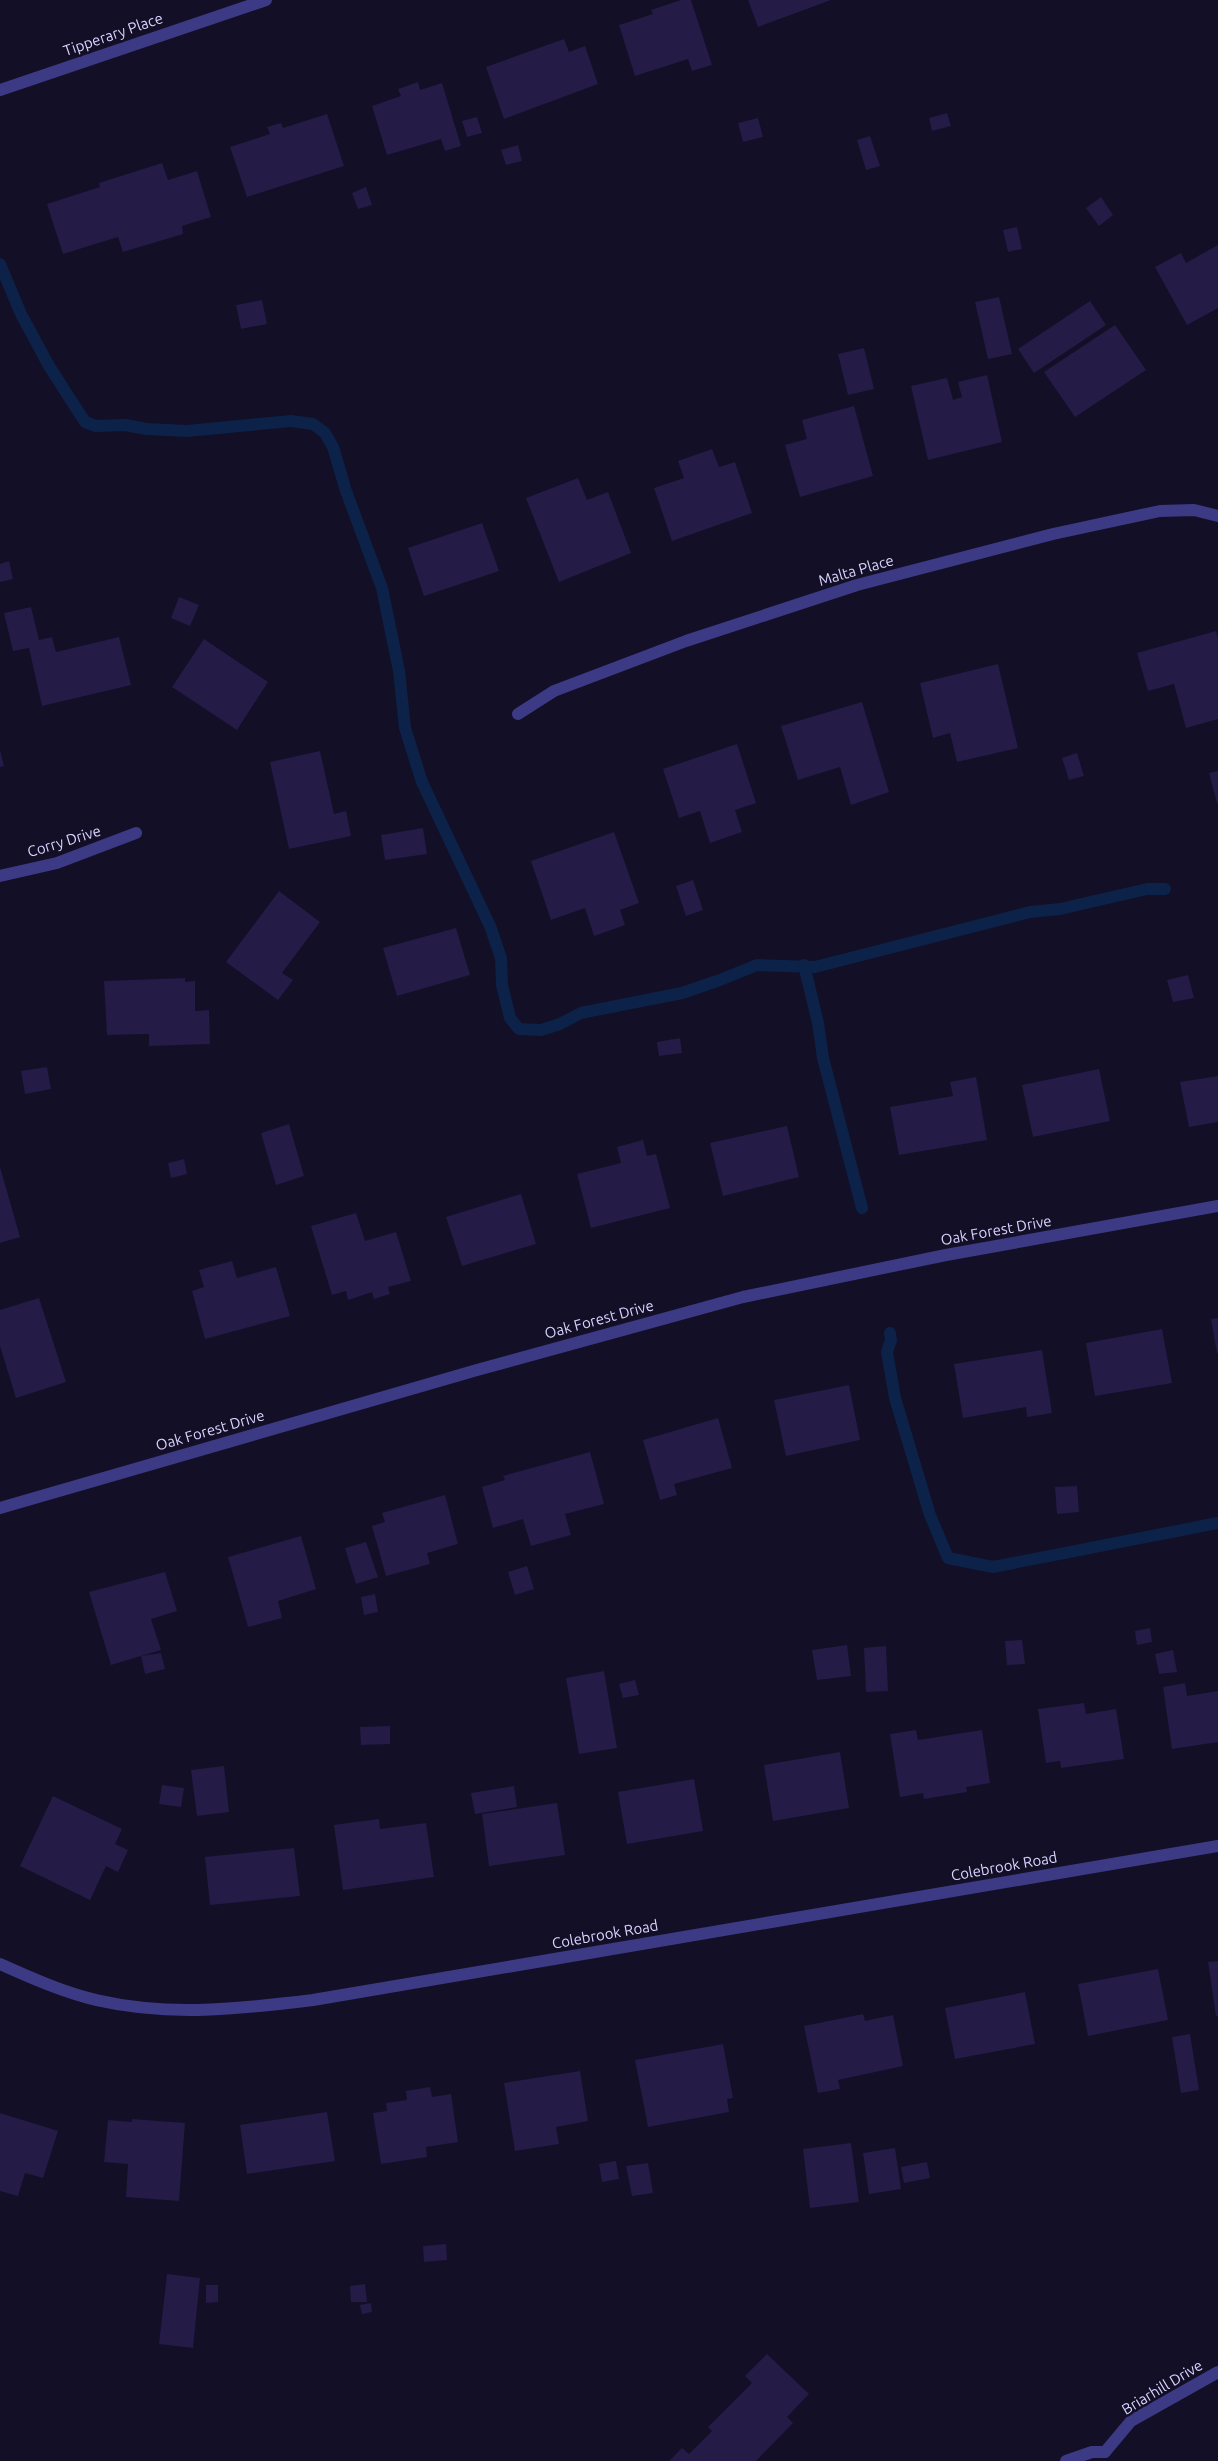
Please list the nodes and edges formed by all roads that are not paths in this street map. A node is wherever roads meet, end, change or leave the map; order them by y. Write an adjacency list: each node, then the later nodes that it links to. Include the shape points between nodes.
1 (266, 0): 2 (street, Tipperary Place)
2 (0, 90)
3 (1218, 516): 4 (street, Malta Place, via 1194,510 1160,511 1053,534 857,585 686,640 554,691)
4 (518, 714)
5 (136, 833): 6 (street, Corry Drive, via 57,863)
6 (0, 876)
7 (1218, 1206): 8 (street, Oak Forest Drive, via 743,1296)
8 (0, 1508)
9 (1218, 1846): 10 (street, Colebrook Road, via 312,2000 221,2011 167,2011 96,2000)
10 (0, 1964)
11 (1218, 2372): 12 (street, Briarhill Drive, via 1131,2421)
12 (1107, 2457): 13 (street, Briarhill Drive, via 1092,2452)
13 (1066, 2461)

